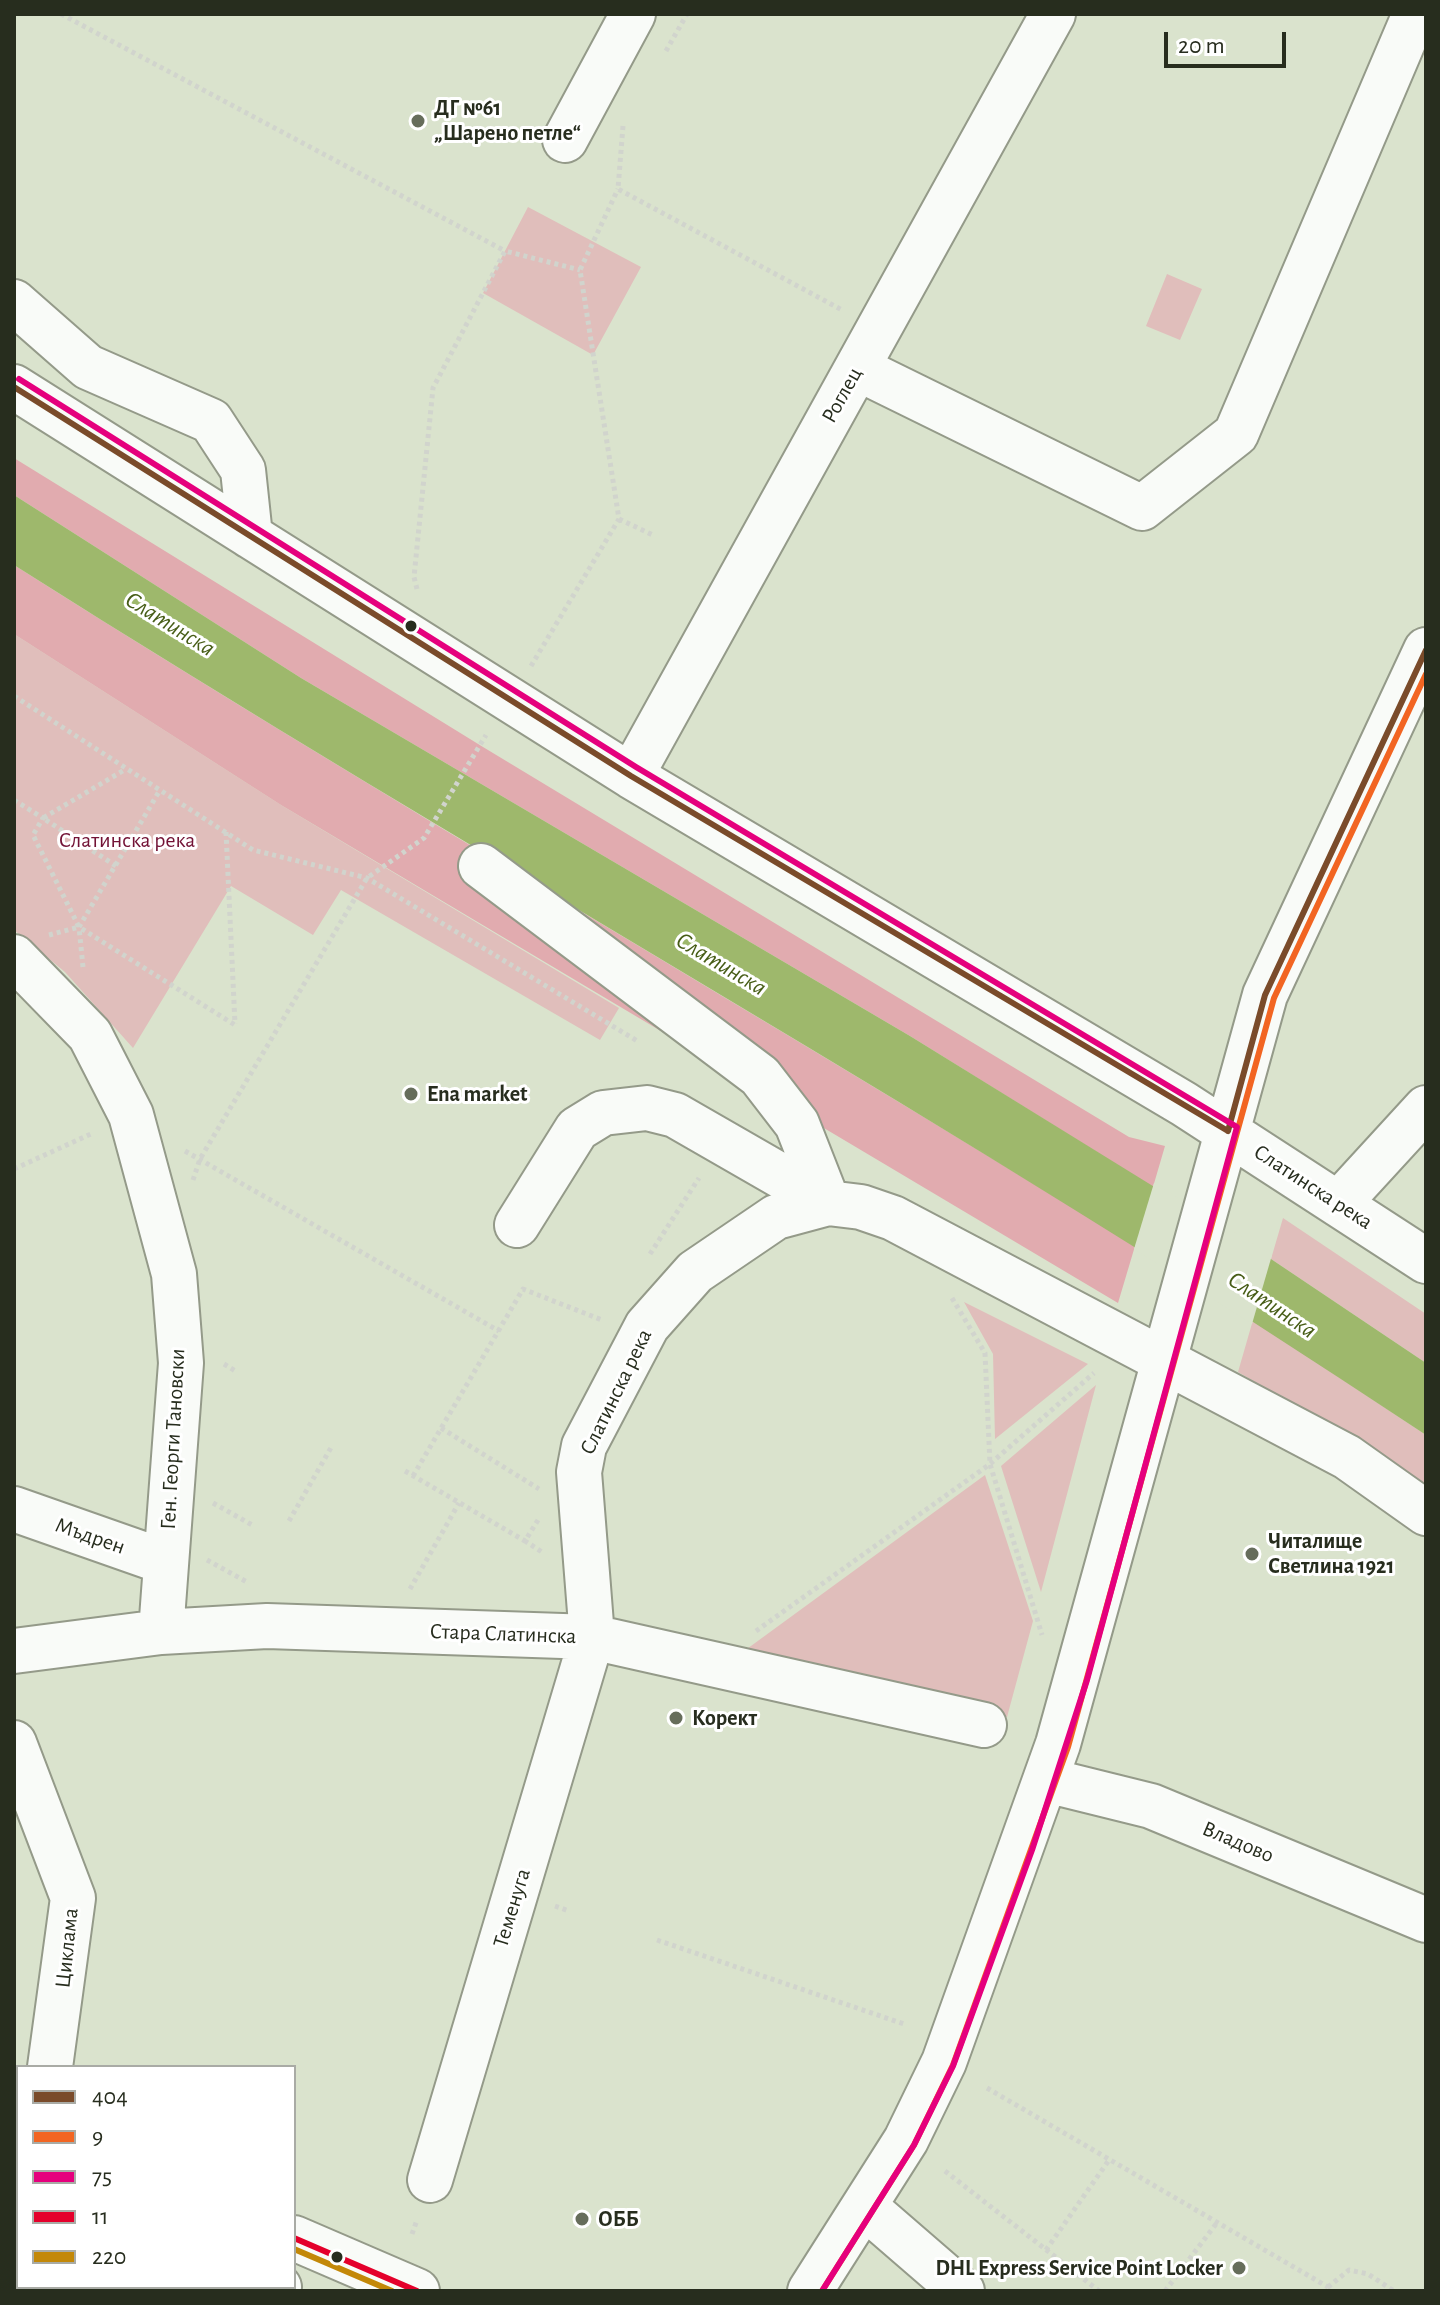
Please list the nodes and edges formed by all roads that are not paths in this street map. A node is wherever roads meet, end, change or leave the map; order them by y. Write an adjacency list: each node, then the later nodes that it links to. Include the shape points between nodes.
1 (633, 14): 4 (street)
2 (1053, 14): 6 (street, Роглец)
3 (1415, 14): 6 (street, via 1236,434 1142,508)
4 (565, 140)
5 (14, 302): 8 (street, via 88,367 211,421 243,470)
6 (857, 368): 10 (street, Роглец)
7 (14, 387): 8 (street, Слатинска река)
8 (250, 536): 10 (street, Слатинска река, via 436,655 501,713)
9 (1426, 650): 14 (street, via 1265,995)
10 (631, 776): 14 (street, Слатинска река)
11 (481, 866): 15 (street, via 760,1076 797,1124)
12 (14, 957): 22 (street, Ген. Георги Тановски, via 90,1035 131,1115 149,1171 174,1274 181,1363)
13 (1426, 1108): 16 (street)
14 (1228, 1131): 16 (street, Слатинска река); 19 (street)
15 (828, 1203): 17 (street, via 675,1115 647,1108 603,1113 577,1129); 19 (street, Слатинска река, via 893,1218); 24 (street, Слатинска река, via 776,1217 695,1272 647,1326 584,1446 579,1472)
16 (1338, 1204): 18 (street, Слатинска река)
17 (517, 1225)
18 (1426, 1261)
19 (1154, 1346): 21 (street, Слатинска река, via 1347,1457); 28 (street)
20 (14, 1509): 22 (street, Мъдрен)
21 (1426, 1513)
22 (181, 1566): 23 (street, Ген. Георги Тановски)
23 (161, 1632): 24 (street, Стара Слатинска, via 267,1626); 25 (street, Стара Слатинска)
24 (592, 1637): 26 (street, Стара Слатинска); 31 (street, Теменуга)
25 (14, 1651)
26 (984, 1725)
27 (14, 1743): 30 (street, Циклама, via 73,1898)
28 (1046, 1780): 29 (street, Владово, via 1151,1806); 32 (street, via 944,2062)
29 (1426, 1920)
30 (50, 2065)
31 (430, 2180)
32 (865, 2207): 35 (street); 36 (street)
33 (296, 2239): 34 (street)
34 (417, 2291)
35 (810, 2291)
36 (962, 2291)

